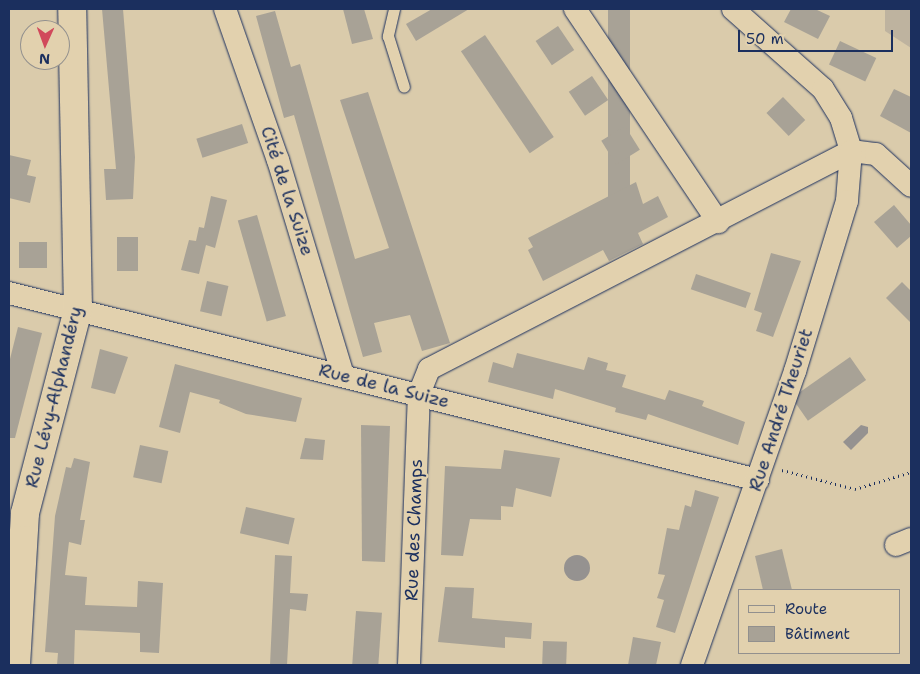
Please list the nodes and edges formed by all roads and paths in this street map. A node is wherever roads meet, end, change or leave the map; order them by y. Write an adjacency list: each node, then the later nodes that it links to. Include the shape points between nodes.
1 (72, 9): 11 (street, Rue Lévy-Alphandéry)
2 (225, 9): 12 (street, Cité de la Suize, via 278,160)
3 (394, 9): 6 (lane, via 388,36)
4 (575, 9): 9 (street)
5 (733, 9): 7 (street, Rue André Theuriet, via 822,90 841,118)
6 (404, 87)
7 (851, 151): 8 (street, via 876,154); 9 (street); 15 (street, Rue André Theuriet, via 847,201)
8 (911, 186)
9 (718, 222): 13 (street, via 429,368)
10 (9, 293): 11 (street, Rue de la Suize)
11 (78, 310): 12 (street, Rue de la Suize); 16 (street, Rue Lévy-Alphandéry, via 25,514)
12 (343, 375): 13 (street, Rue de la Suize)
13 (419, 394): 15 (street, Rue de la Suize); 17 (street, Rue des Champs)
14 (911, 472): 15 (path, via 855,489)
15 (761, 473): 18 (street, Rue André Theuriet)
16 (16, 665)
17 (409, 665)
18 (692, 665)

